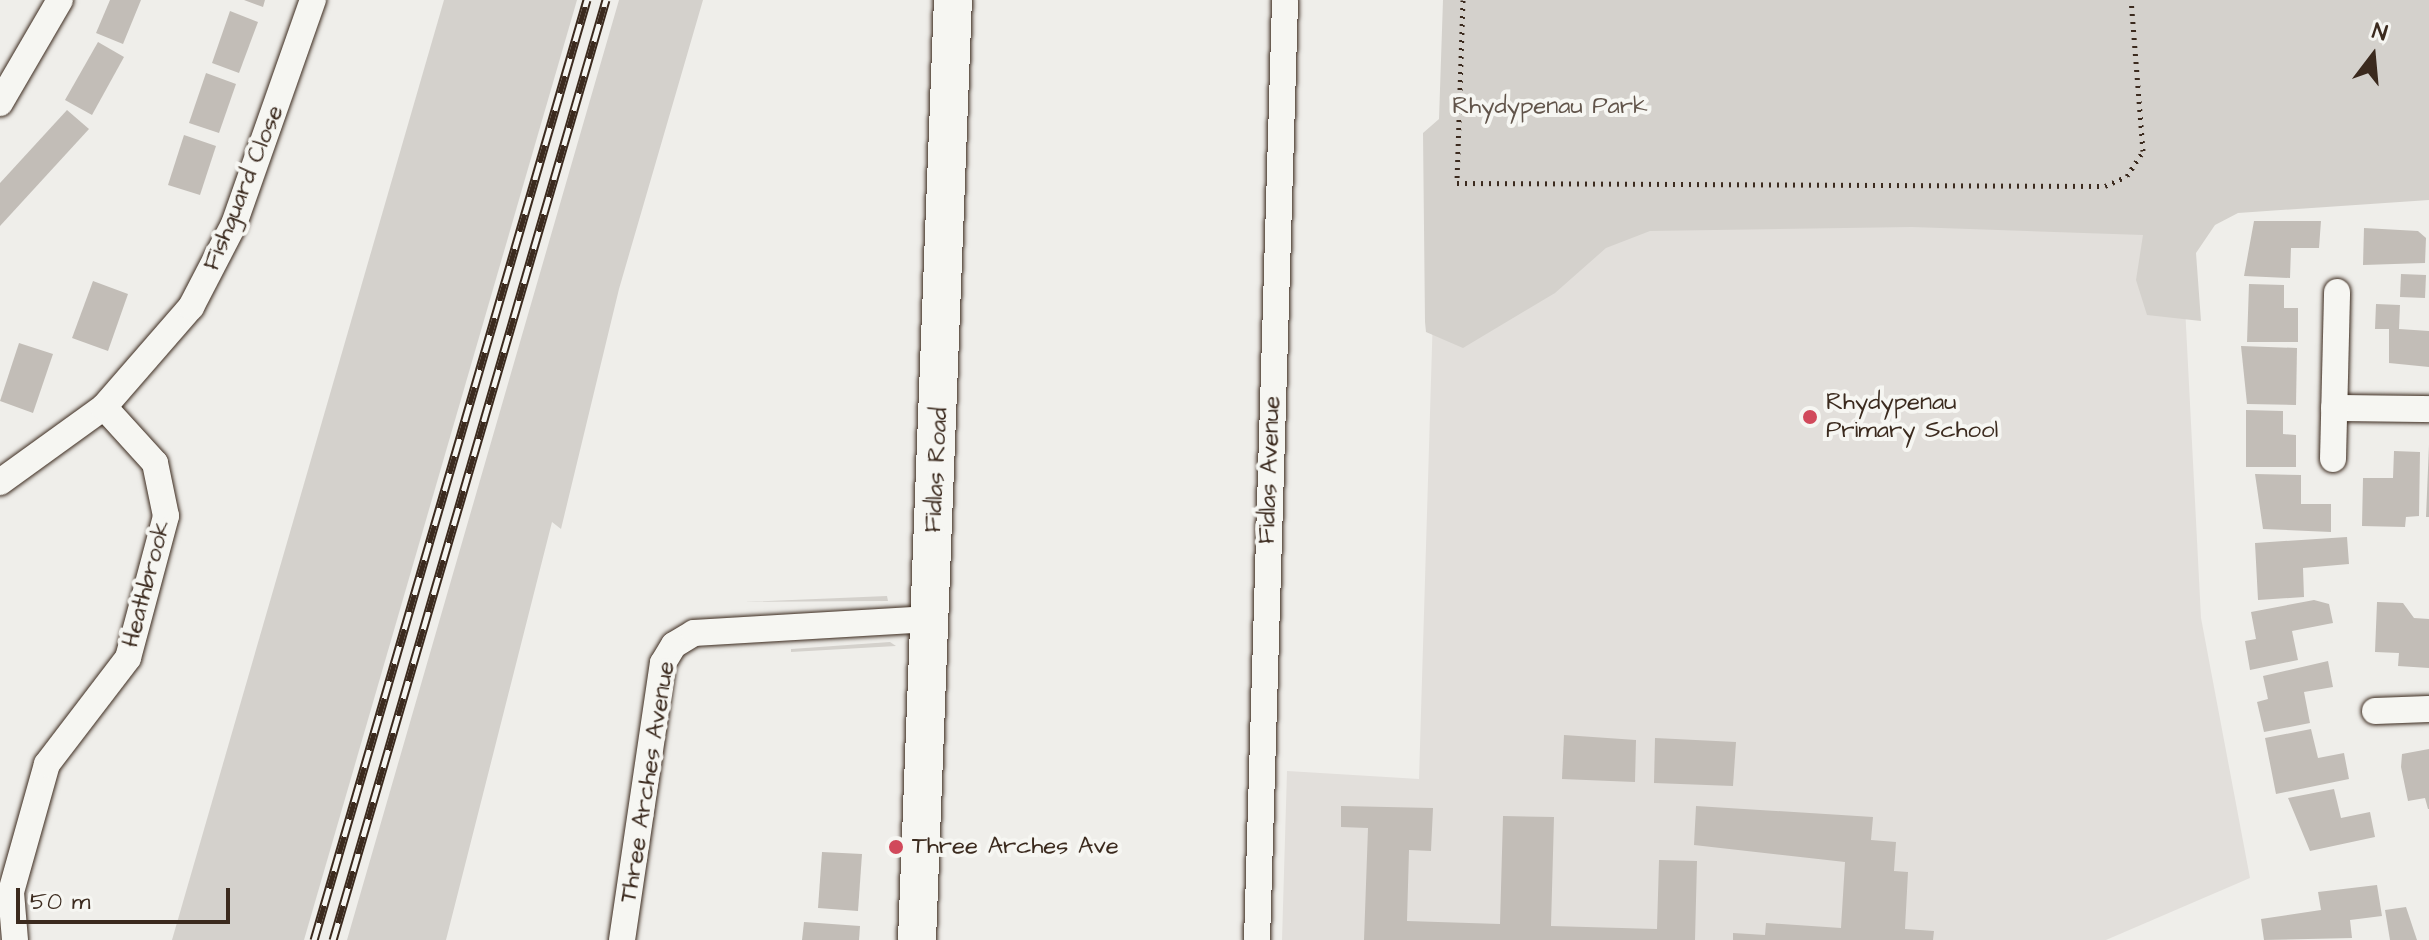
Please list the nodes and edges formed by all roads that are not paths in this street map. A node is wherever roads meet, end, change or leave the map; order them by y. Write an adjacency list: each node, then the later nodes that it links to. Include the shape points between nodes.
1 (60, 0): 5 (street)
2 (313, 0): 7 (street, Fishguard Close, via 221,255 173,333)
3 (953, 0): 12 (street, Fidlas Road)
4 (1285, 0): 18 (street, Fidlas Avenue)
5 (0, 103)
6 (2337, 292): 8 (street)
7 (104, 407): 11 (street, Fishguard Close); 15 (street, Heathbrook, via 155,463 166,516 128,658 47,764 11,892)
8 (2334, 408): 9 (street); 10 (street)
9 (2429, 409)
10 (2333, 459)
11 (0, 482)
12 (930, 619): 16 (street, Three Arches Avenue, via 694,633 674,645 663,663); 17 (street, Fidlas Road)
13 (2429, 709): 14 (street)
14 (2375, 711)
15 (15, 940)
16 (622, 940)
17 (917, 940)
18 (1257, 940)

